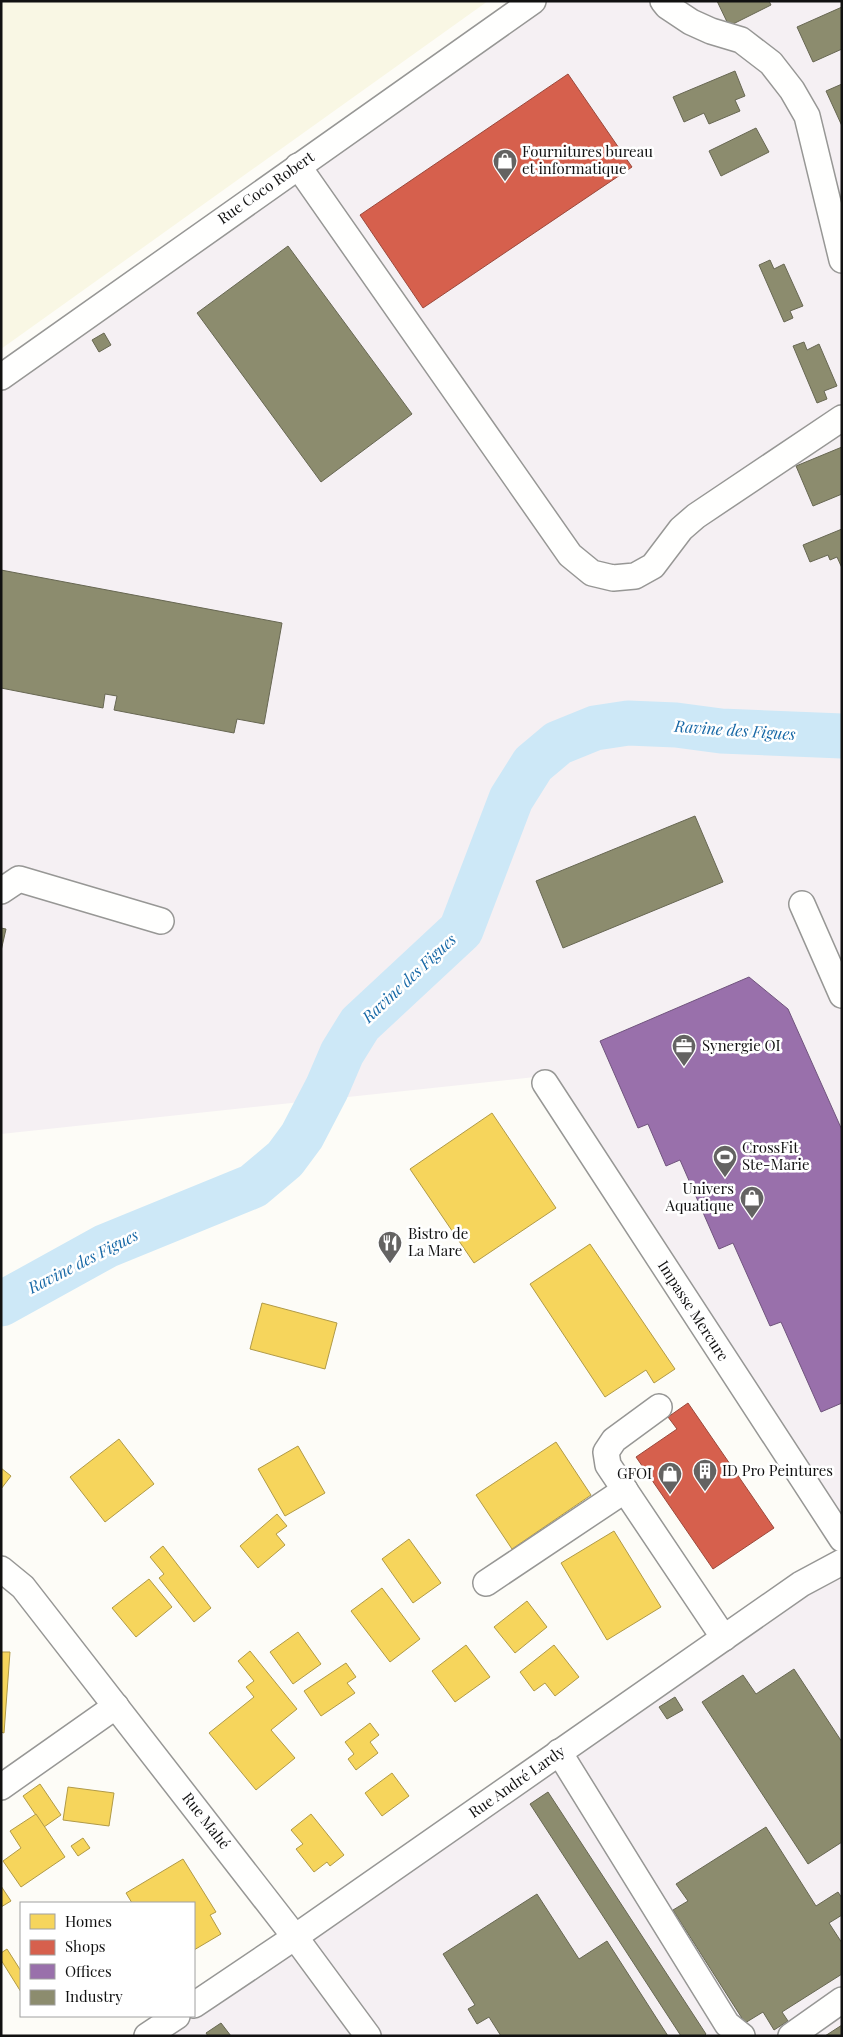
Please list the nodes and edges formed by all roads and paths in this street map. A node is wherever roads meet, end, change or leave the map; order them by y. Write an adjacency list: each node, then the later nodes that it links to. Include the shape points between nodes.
1 (533, 1): 3 (street, Rue Coco Robert)
2 (664, 1): 4 (street, via 691,22 740,40 772,63 792,90 807,116)
3 (298, 166): 5 (street, Rue Coco Robert); 6 (street, via 570,555 592,573 613,578 628,577 653,566 681,529 696,516)
4 (842, 260)
5 (1, 377)
6 (842, 418)
7 (1, 891): 9 (street, via 19,879)
8 (802, 904): 10 (street)
9 (161, 921)
10 (842, 995)
11 (545, 1082): 14 (street, Impasse Mercure)
12 (659, 1407): 13 (street, via 614,1440 606,1452 608,1465)
13 (625, 1490): 17 (street); 18 (street)
14 (842, 1539)
15 (842, 1562): 18 (street, Rue André Lardy, via 801,1584)
16 (1, 1570): 19 (street, Rue Mahé, via 23,1587)
17 (486, 1583)
18 (724, 1638): 20 (street, Rue André Lardy)
19 (116, 1706): 21 (street); 22 (street, Rue Mahé)
20 (559, 1752): 22 (street, Rue André Lardy); 28 (street, via 726,2024)
21 (1, 1786)
22 (295, 1937): 24 (street, Rue André Lardy); 27 (street, Rue Mahé)
23 (842, 2000): 29 (street)
24 (195, 2004)
25 (176, 2017): 26 (street)
26 (147, 2036)
27 (368, 2036)
28 (742, 2036)
29 (790, 2036)

